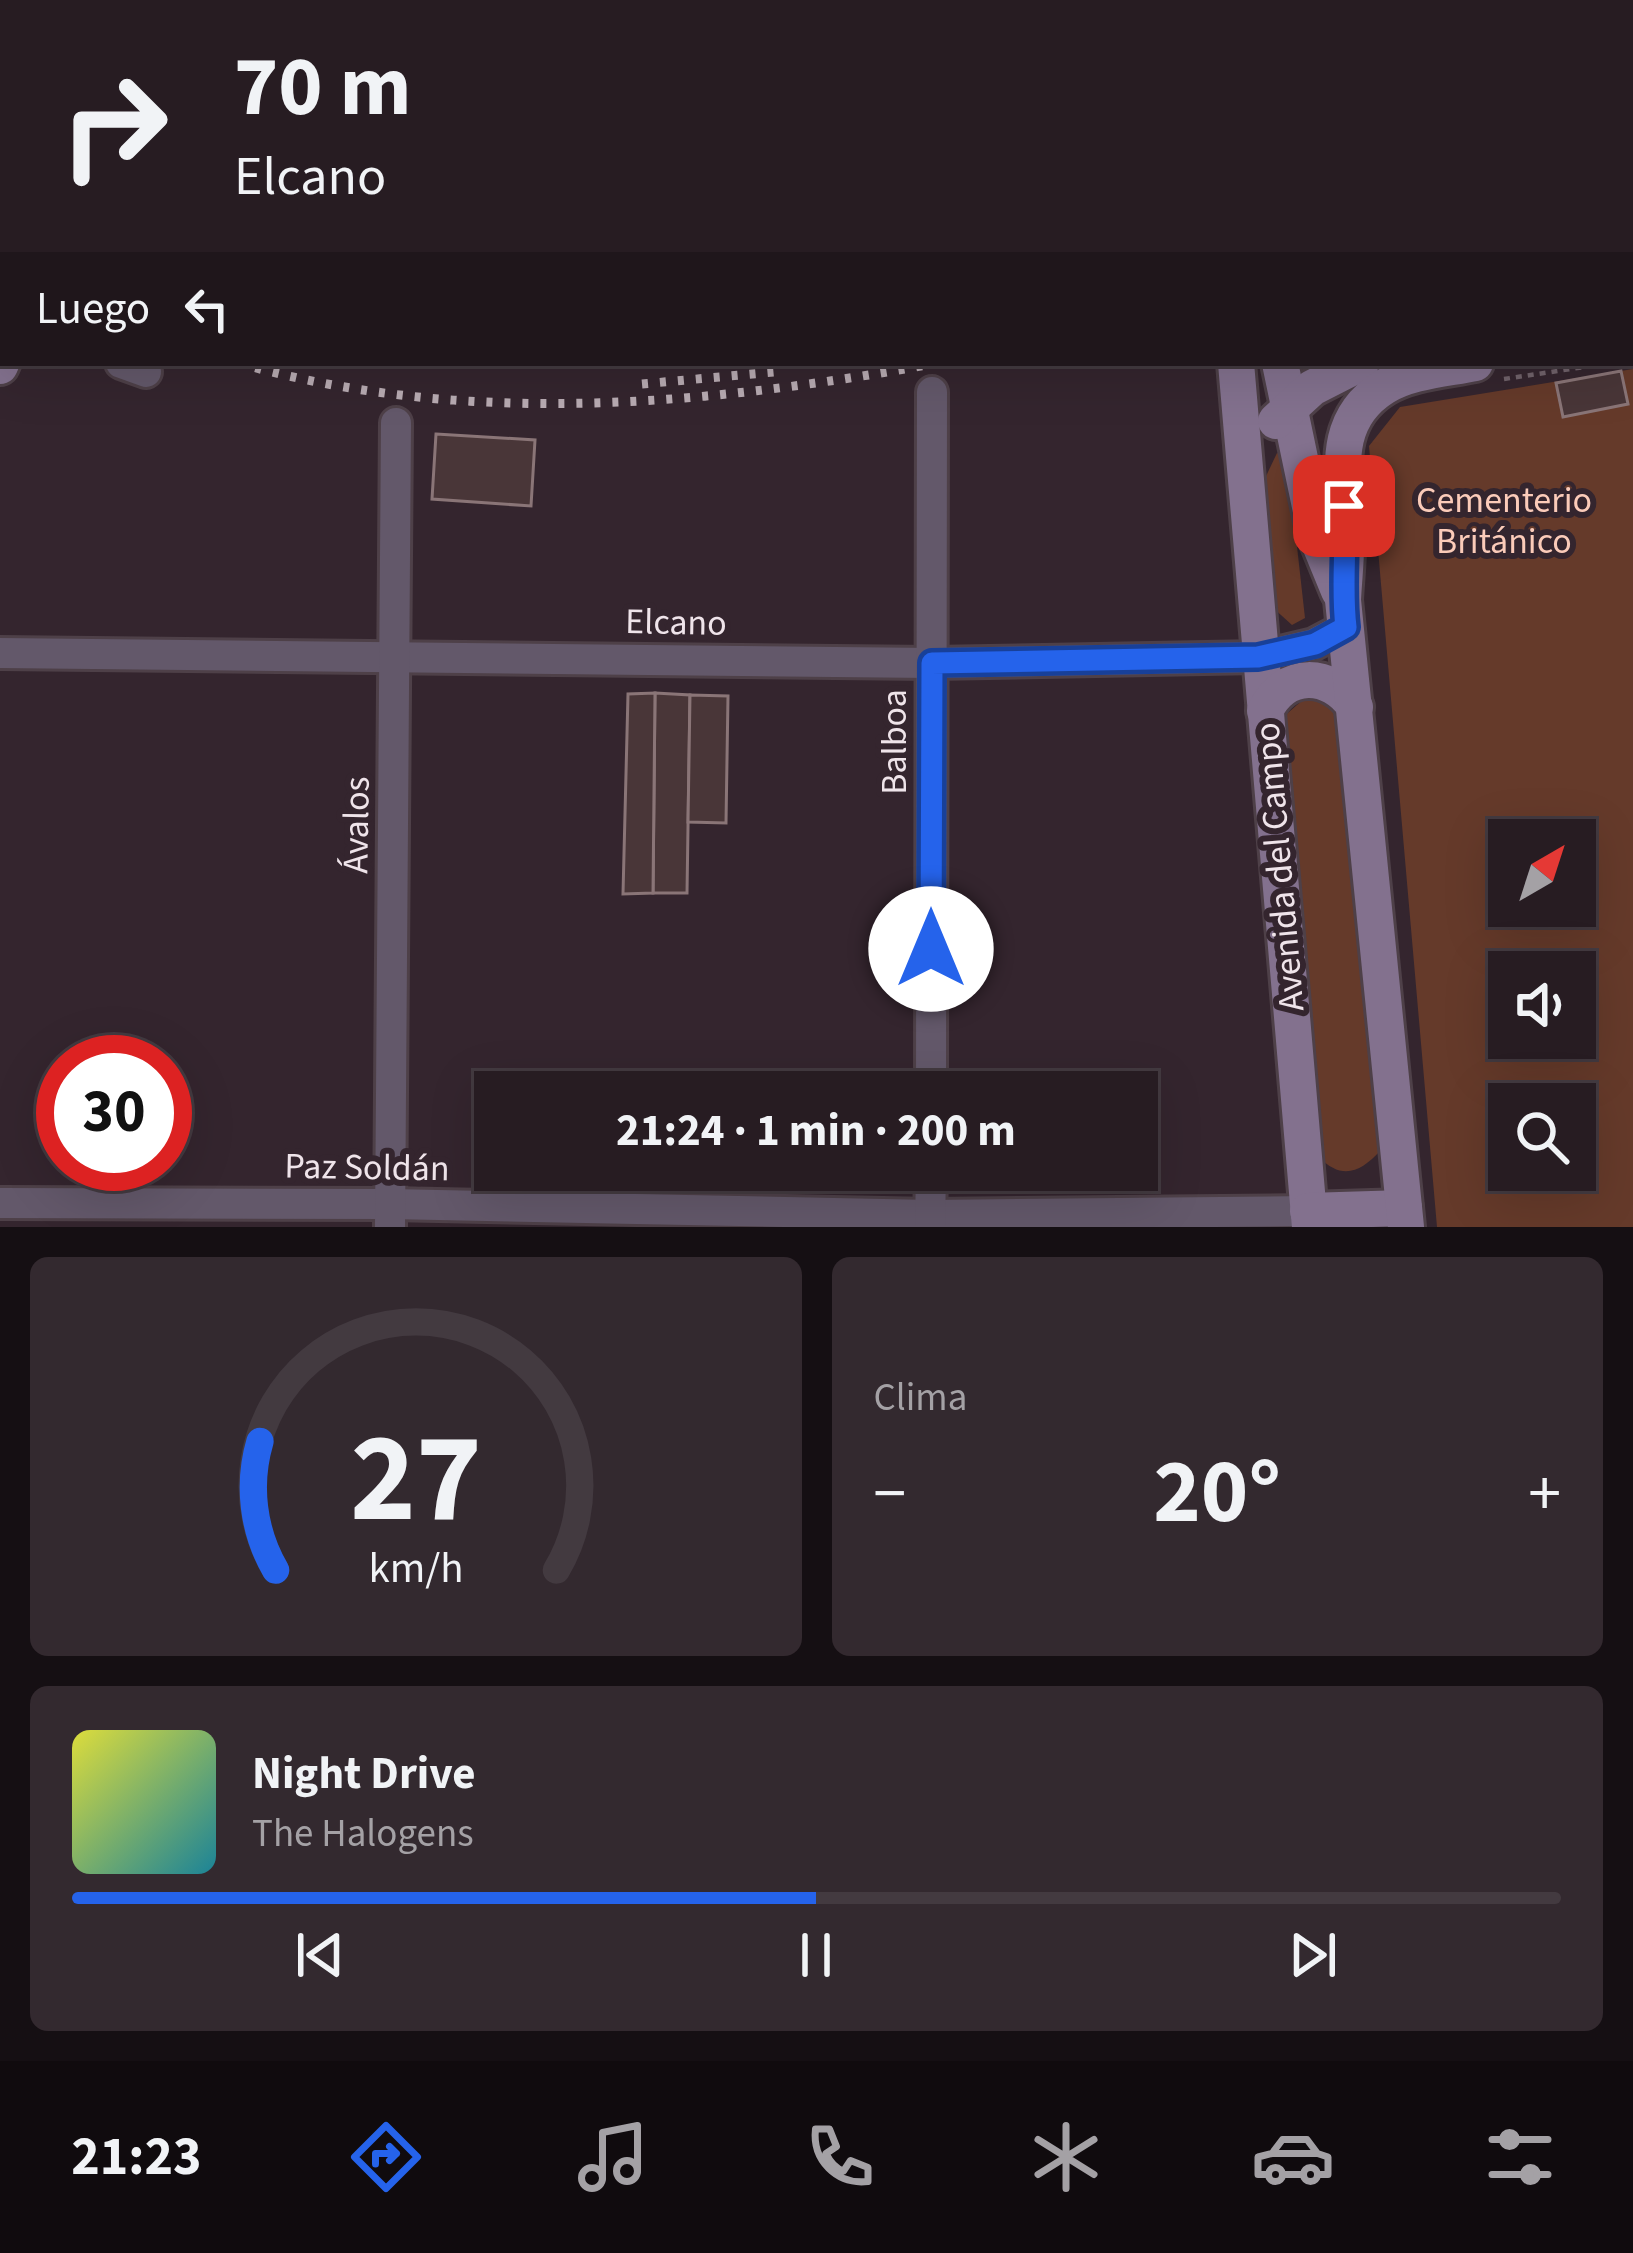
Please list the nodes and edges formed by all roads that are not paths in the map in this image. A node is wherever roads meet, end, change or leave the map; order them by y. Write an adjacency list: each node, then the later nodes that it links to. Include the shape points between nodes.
1 (1236, 366): 8 (main road, Avenida del Campo)
2 (1281, 366): 6 (main road)
3 (1487, 372): 4 (main road)
4 (1373, 375): 6 (main road, via 1325,380); 9 (main road, via 1341,453)
5 (932, 392): 13 (street, Balboa)
6 (1289, 406): 8 (main road); 9 (main road, via 1316,536)
7 (396, 423): 11 (street, Ávalos)
8 (1246, 463): 12 (main road, Avenida del Campo)
9 (1344, 614): 12 (street, Elcano, via 1315,644); 14 (main road)
10 (0, 653): 11 (street, Elcano)
11 (395, 657): 13 (street, Elcano); 19 (street, Ávalos)
12 (1258, 657): 13 (street, Elcano); 15 (main road, Avenida del Campo)
13 (932, 663): 16 (street, Balboa)
14 (1354, 707): 15 (main road, via 1336,686 1308,679 1281,688); 20 (main road)
15 (1265, 711): 21 (main road, Avenida del Campo)
16 (931, 1071)
17 (931, 1191): 22 (street)
18 (0, 1203): 19 (street, Paz Soldán)
19 (390, 1216): 22 (street, Paz Soldán)
20 (1405, 1217): 21 (main road)
21 (1309, 1219): 22 (street, Paz Soldán)
22 (930, 1221)

